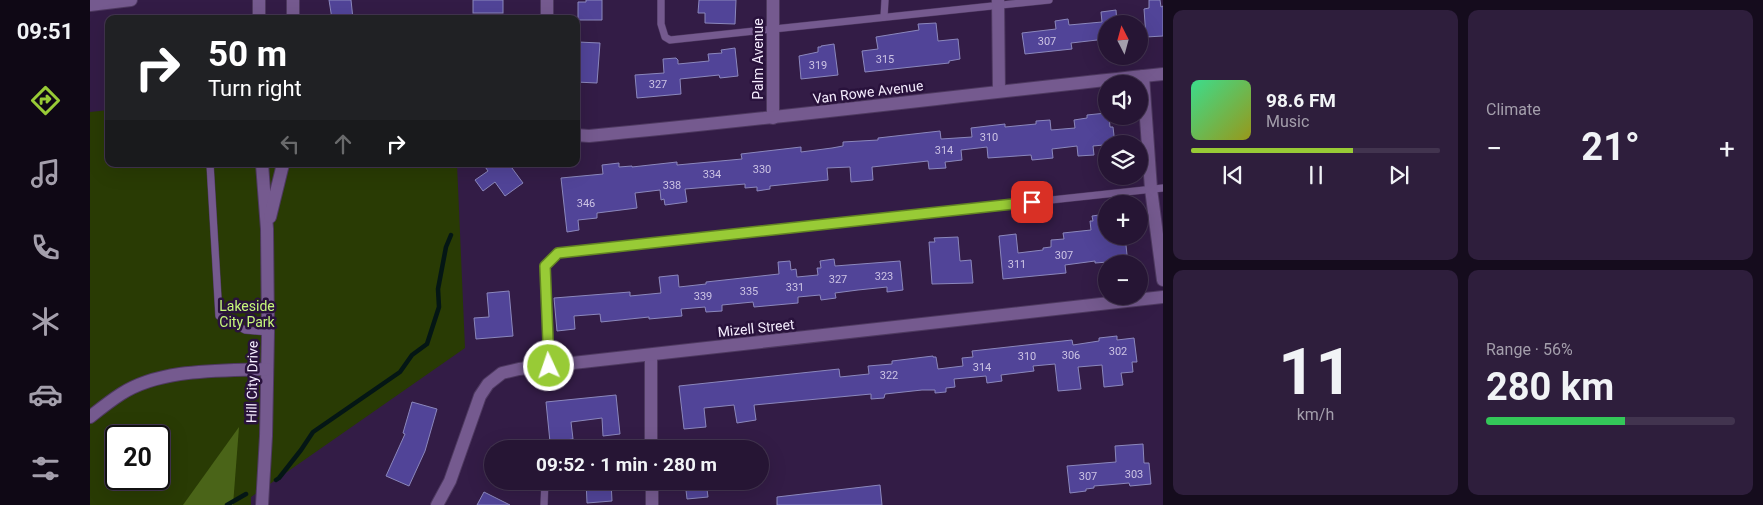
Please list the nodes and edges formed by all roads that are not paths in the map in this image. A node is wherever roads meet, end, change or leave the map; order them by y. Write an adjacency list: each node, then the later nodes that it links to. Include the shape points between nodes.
1 (131, 0): 10 (street)
2 (259, 0): 11 (street)
3 (293, 0): 12 (street)
4 (547, 0): 13 (street)
5 (661, 0): 15 (lane, via 661,24 665,37 670,40)
6 (773, 0): 15 (street, Palm Avenue)
7 (885, 0): 14 (lane)
8 (1049, 0): 9 (lane)
9 (998, 3): 14 (lane); 19 (street)
10 (90, 5)
11 (259, 15)
12 (293, 15)
13 (547, 15)
14 (884, 17): 15 (lane)
15 (772, 30): 21 (street, Palm Avenue)
16 (1163, 74): 17 (street, Van Rowe Avenue)
17 (1148, 76)
18 (1098, 81): 19 (street, Van Rowe Avenue)
19 (999, 91): 21 (street, Van Rowe Avenue)
20 (1148, 116): 26 (street)
21 (773, 118): 22 (street, Van Rowe Avenue)
22 (580, 135)
23 (210, 167): 30 (lane, via 219,316 245,330)
24 (262, 167): 27 (street, Hill City Drive)
25 (282, 167): 27 (street, Hill City Drive)
26 (1157, 188): 28 (street); 32 (lane, via 558,253 545,266)
27 (267, 229): 30 (street, Hill City Drive)
28 (1163, 280)
29 (1163, 297): 31 (street, Mizell Street)
30 (268, 332): 33 (street, Hill City Drive)
31 (651, 354): 32 (street, Mizell Street); 35 (street)
32 (549, 366): 39 (street, Mizell Street, via 502,373 488,384 480,396 450,480)
33 (267, 369): 34 (street, via 185,374 149,381 122,393); 38 (street, Hill City Drive)
34 (90, 417)
35 (651, 440)
36 (545, 490): 40 (lane)
37 (652, 490): 41 (street)
38 (262, 505)
39 (437, 505)
40 (544, 505)
41 (652, 505)

